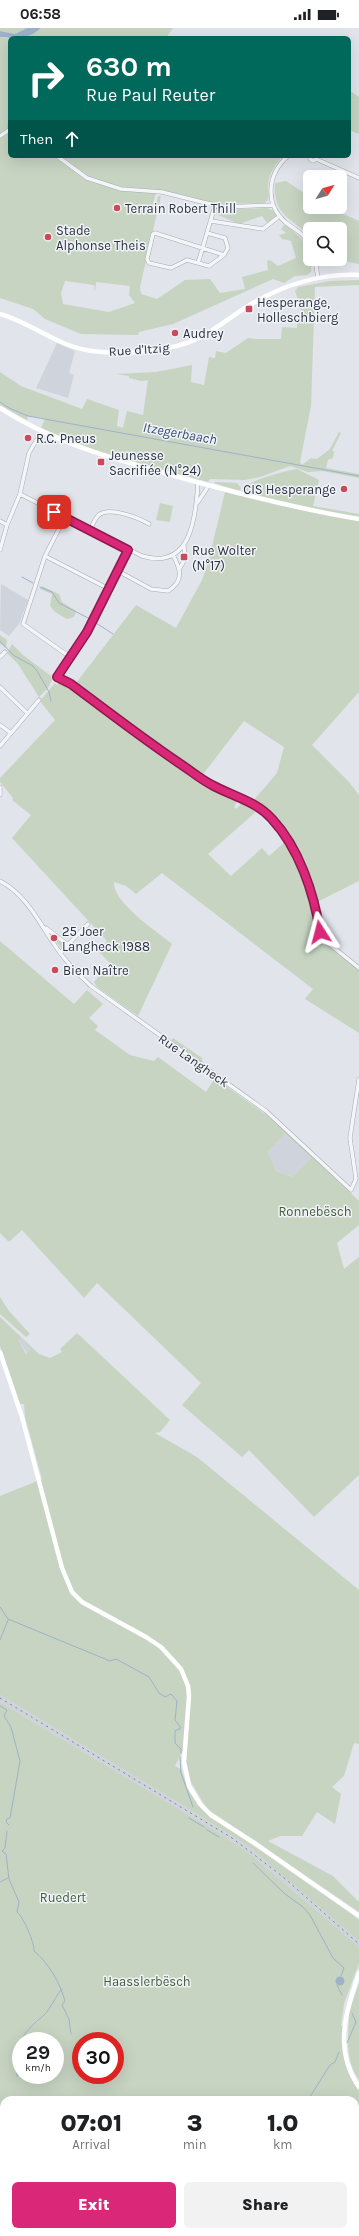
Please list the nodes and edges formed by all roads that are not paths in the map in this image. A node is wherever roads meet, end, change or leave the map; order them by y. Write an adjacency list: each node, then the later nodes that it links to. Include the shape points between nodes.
1 (60, 158): 6 (street, via 78,172 108,186 162,192)
2 (286, 158): 5 (street, via 276,168 273,177 271,196)
3 (316, 158): 4 (street)
4 (359, 178)
5 (274, 205): 6 (street); 10 (street, via 285,221)
6 (215, 206): 8 (street)
7 (277, 218): 8 (street, via 263,229)
8 (211, 221): 9 (street)
9 (207, 233): 11 (street); 12 (street, via 227,240 228,248)
10 (303, 235)
11 (203, 248): 12 (street); 13 (street); 13 (street, via 153,234 147,259 149,263 171,268 187,260)
12 (224, 255): 13 (street, via 209,266)
13 (198, 263)
14 (315, 266): 16 (street)
15 (359, 275): 16 (main road, Rue d'Itzig)
16 (318, 278): 17 (main road, Rue d'Itzig, via 294,284 268,295 199,338 157,350 108,352 78,348)
17 (0, 314)
18 (0, 408): 19 (main road)
19 (41, 432): 20 (main road, via 93,453); 22 (street, via 29,453)
20 (198, 482): 21 (main road); 23 (street)
21 (209, 485): 23 (street); 25 (main road, via 256,498)
22 (20, 494): 24 (street); 28 (street)
23 (197, 503): 30 (street, via 191,533)
24 (65, 517): 29 (street); 34 (street)
25 (359, 519)
26 (0, 521): 28 (street)
27 (149, 524): 29 (street, via 108,512 98,516)
28 (7, 525): 31 (street)
29 (90, 530): 32 (street)
30 (184, 546): 33 (street); 35 (street, via 185,559)
31 (0, 550)
32 (128, 550): 33 (street, via 152,559); 36 (street)
33 (173, 555): 35 (street)
34 (45, 556): 37 (street); 40 (street, via 23,624)
35 (180, 568): 36 (street, via 179,580 168,591 151,589)
36 (118, 571): 37 (street)
37 (109, 589): 40 (street, via 87,632)
38 (5, 652): 39 (street)
39 (0, 657)
40 (70, 657): 54 (street, via 57,677 71,684 211,785 258,806 268,814 283,833 310,886 323,939)
41 (0, 687): 43 (street)
42 (39, 700): 43 (street)
43 (27, 713): 45 (street)
44 (0, 725): 45 (street)
45 (11, 733): 46 (street)
46 (0, 746)
47 (0, 787): 48 (street)
48 (0, 795)
49 (0, 881): 51 (street, Rue Langheck, via 18,894)
50 (88, 924): 52 (street)
51 (44, 926): 52 (street, Rue Langheck); 53 (street, Rue Langheck)
52 (68, 945): 53 (street)
53 (60, 953): 55 (street, Rue Langheck, via 91,986 266,1111 351,1190 356,1179 350,1138)
54 (359, 968)
55 (359, 1079)
56 (0, 1352): 57 (main road, via 22,1417 62,1568 72,1592 88,1607 128,1626 161,1647 175,1661 185,1678 189,1696 184,1762 194,1796 211,1815)
57 (359, 1916)
58 (359, 1972): 59 (main road, via 345,2019 343,2038 347,2061)
59 (359, 2087)

